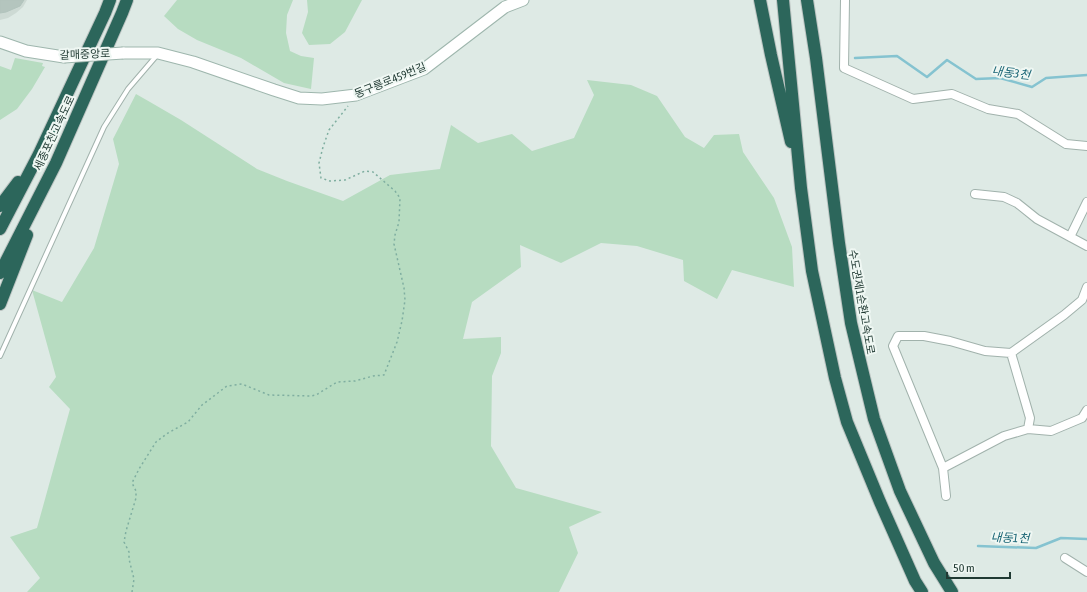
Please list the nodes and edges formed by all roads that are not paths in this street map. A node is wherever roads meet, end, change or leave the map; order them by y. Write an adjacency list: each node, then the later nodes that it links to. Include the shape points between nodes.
1 (110, 0): 14 (highway, 세종포천고속도로)
2 (127, 0): 15 (highway, 세종포천고속도로)
3 (523, 0): 11 (street, 동구릉로459번길, via 505,7 424,69 356,95 322,99 299,98 193,62)
4 (760, 0): 16 (highway)
5 (783, 0): 16 (highway)
6 (807, 0): 12 (highway, 수도권제1순환고속도로)
7 (814, 0): 12 (highway)
8 (845, 0): 13 (street, via 844,68 913,99 952,94 988,109 1018,114 1066,144)
9 (0, 42): 10 (street, 갈매중앙로, bridge, via 26,51 64,57)
10 (123, 53): 11 (street, 동구릉로459번길)
11 (158, 53): 27 (lane, via 128,90 104,127)
12 (816, 58): 35 (highway, 수도권제1순환고속도로, via 839,243 851,323 864,380 874,419 900,491 934,563)
13 (1087, 146)
14 (39, 154): 19 (highway); 20 (highway, 세종포천고속도로)
15 (56, 162): 23 (highway, 세종포천고속도로); 25 (highway)
16 (801, 188): 34 (highway, via 812,271 847,422 880,502)
17 (975, 194): 21 (street, via 1004,197 1017,203 1037,219)
18 (1087, 202): 21 (street)
19 (0, 206)
20 (0, 229)
21 (1070, 236): 22 (street)
22 (1087, 246)
23 (0, 274)
24 (1087, 287): 26 (street, via 1082,300)
25 (0, 304)
26 (1011, 353): 29 (street, via 1030,418); 30 (street, via 985,351 924,336 898,336 893,346)
27 (0, 356)
28 (1087, 410): 29 (street, via 1082,418 1051,431)
29 (1028, 429): 30 (street, via 1004,436)
30 (943, 468): 31 (street)
31 (946, 496)
32 (1065, 558): 33 (street)
33 (1087, 572)
34 (922, 592)
35 (952, 592)

